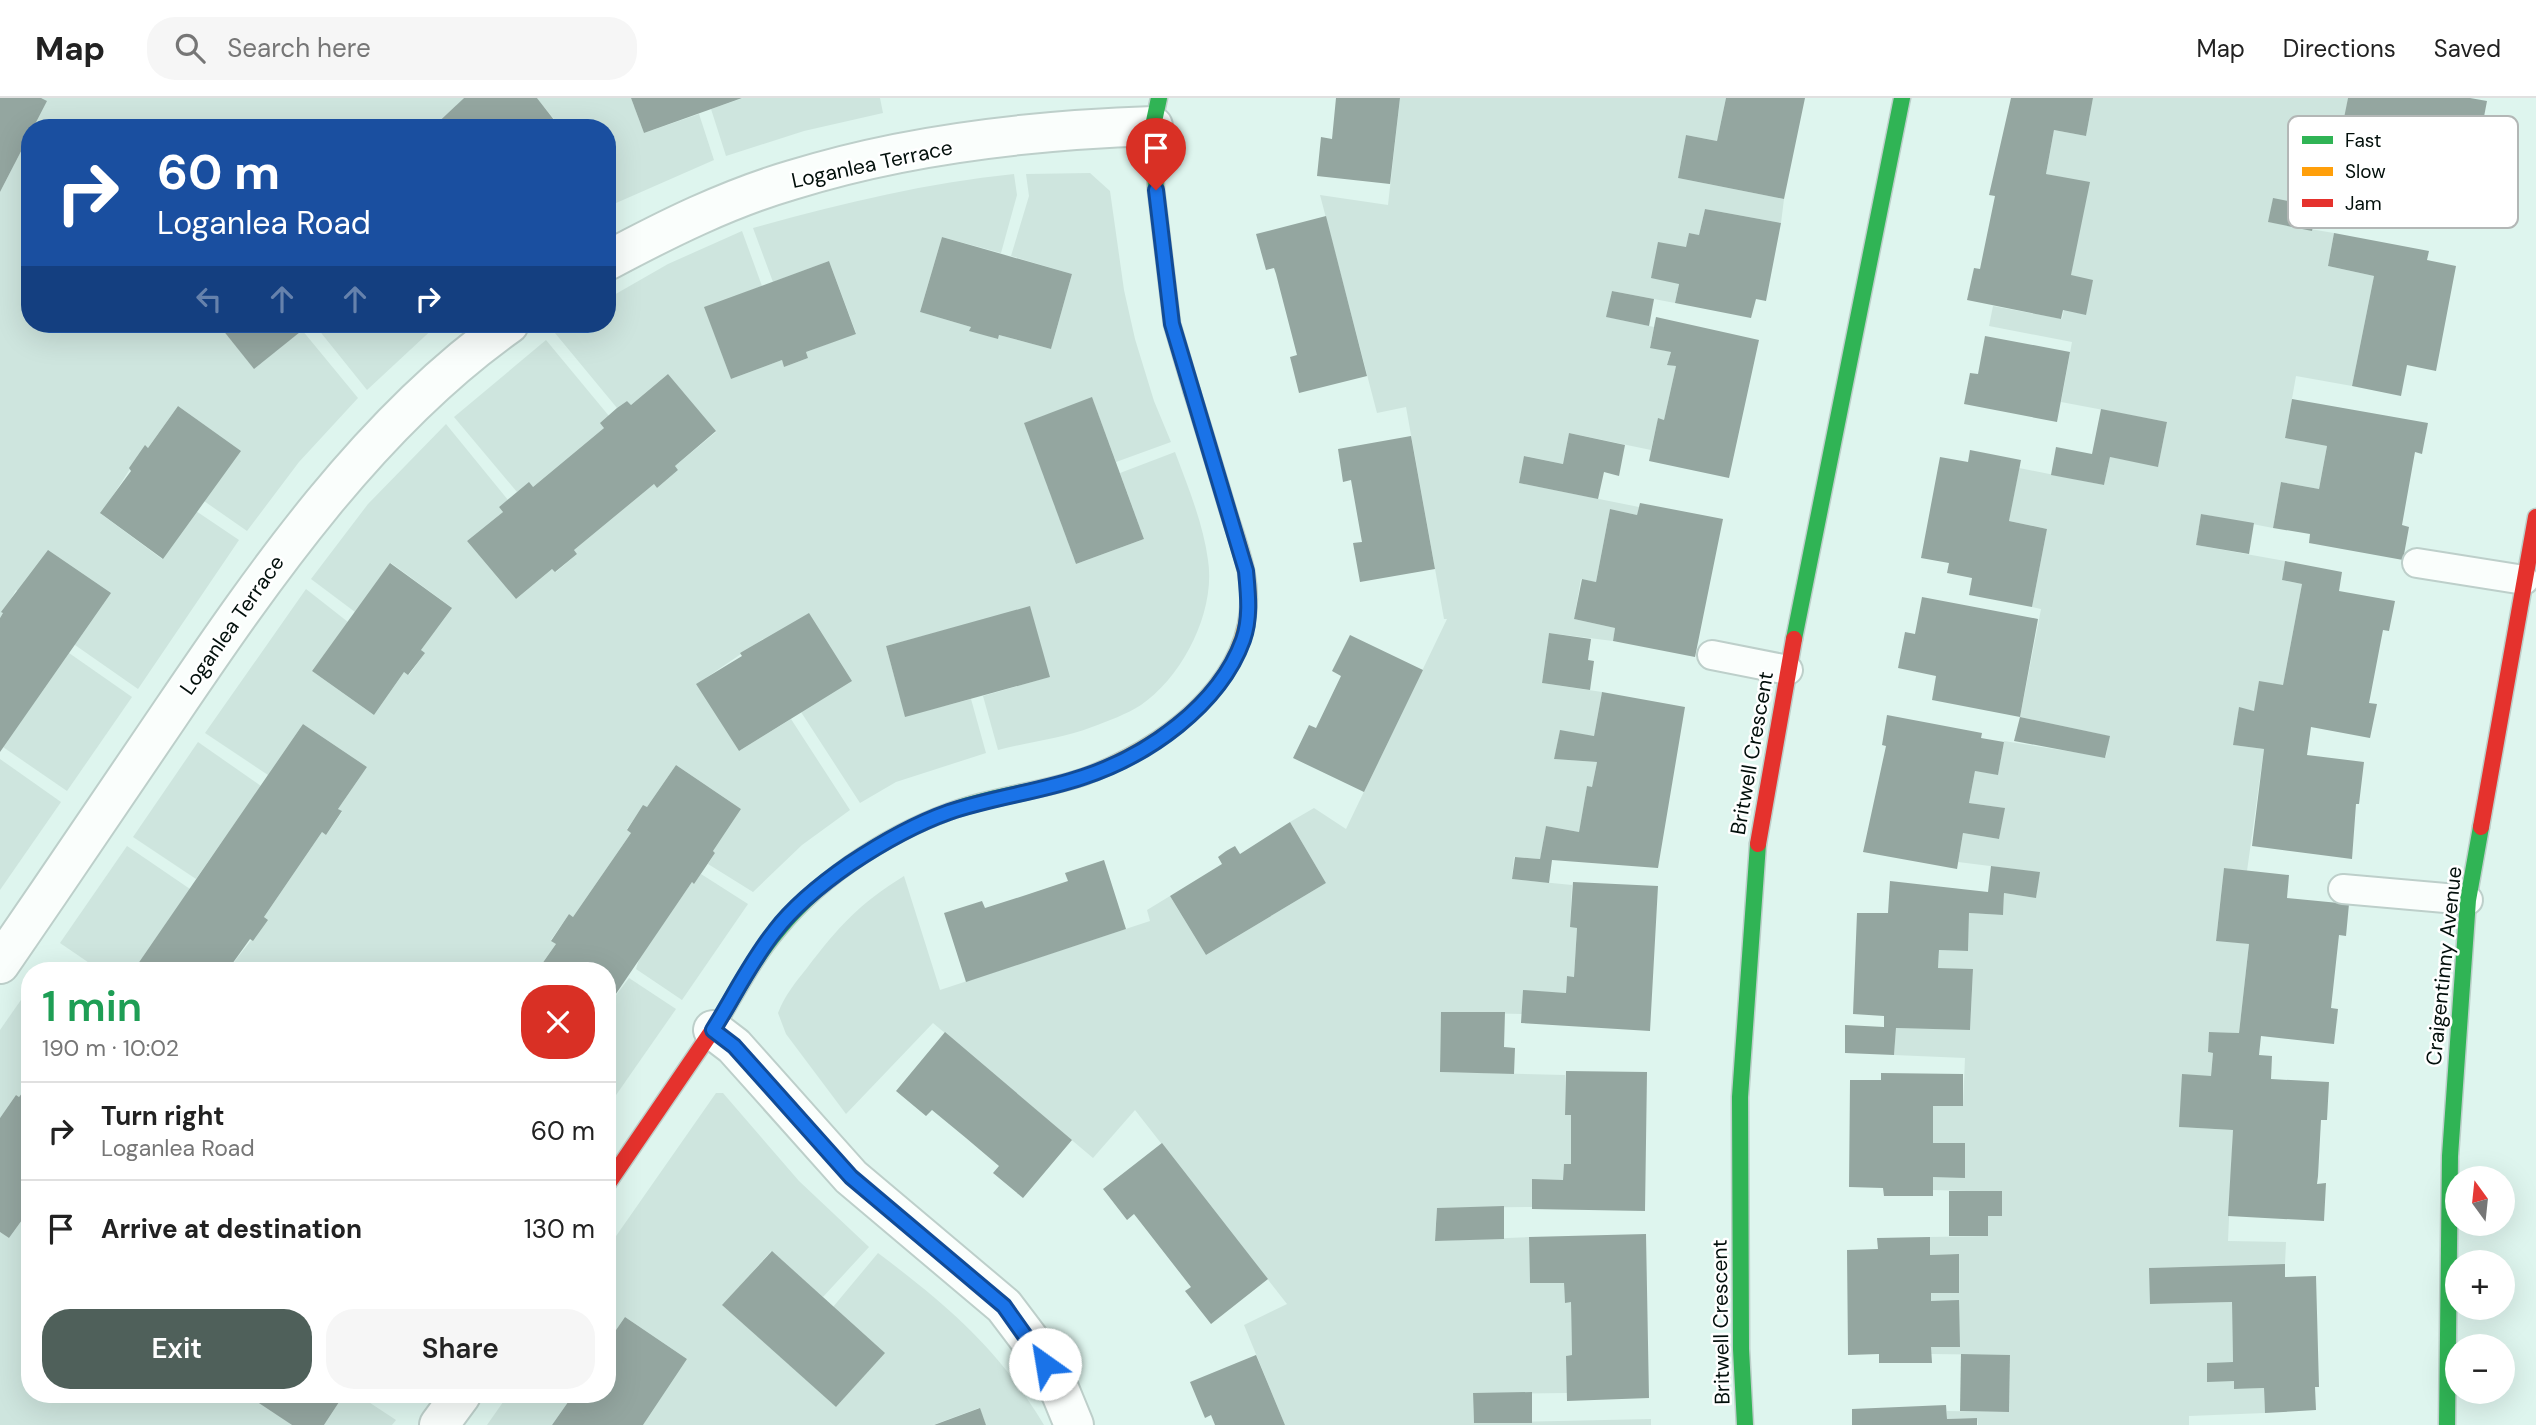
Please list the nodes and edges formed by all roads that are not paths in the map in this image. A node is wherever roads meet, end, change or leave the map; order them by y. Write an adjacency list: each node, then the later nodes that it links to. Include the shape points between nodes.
1 (1902, 98): 9 (street, Britwell Crescent)
2 (1156, 112): 3 (street, Loganlea Terrace, via 902,154 794,179 698,215); 13 (street, via 1160,239 1172,324 1246,571 1249,602 1244,638 1231,666 1182,720 1119,764 946,813 849,864 775,931)
3 (616, 256)
4 (498, 333): 12 (street, Loganlea Terrace, via 415,402 285,552)
5 (2536, 517): 7 (street, Craigentinny Avenue)
6 (2417, 563): 7 (lane)
7 (2525, 580): 11 (street, Craigentinny Avenue)
8 (1712, 655): 9 (lane)
9 (1788, 670): 18 (street, Britwell Crescent, via 1762,809 1749,923 1740,1097)
10 (2343, 889): 11 (lane)
11 (2468, 900): 19 (street, Craigentinny Avenue, via 2450,1156)
12 (0, 964)
13 (713, 1030): 14 (street); 17 (street, via 734,1046 851,1177 1004,1306 1058,1386)
14 (616, 1172)
15 (455, 1403): 16 (street)
16 (439, 1425)
17 (1073, 1425)
18 (1745, 1425)
19 (2447, 1425)

